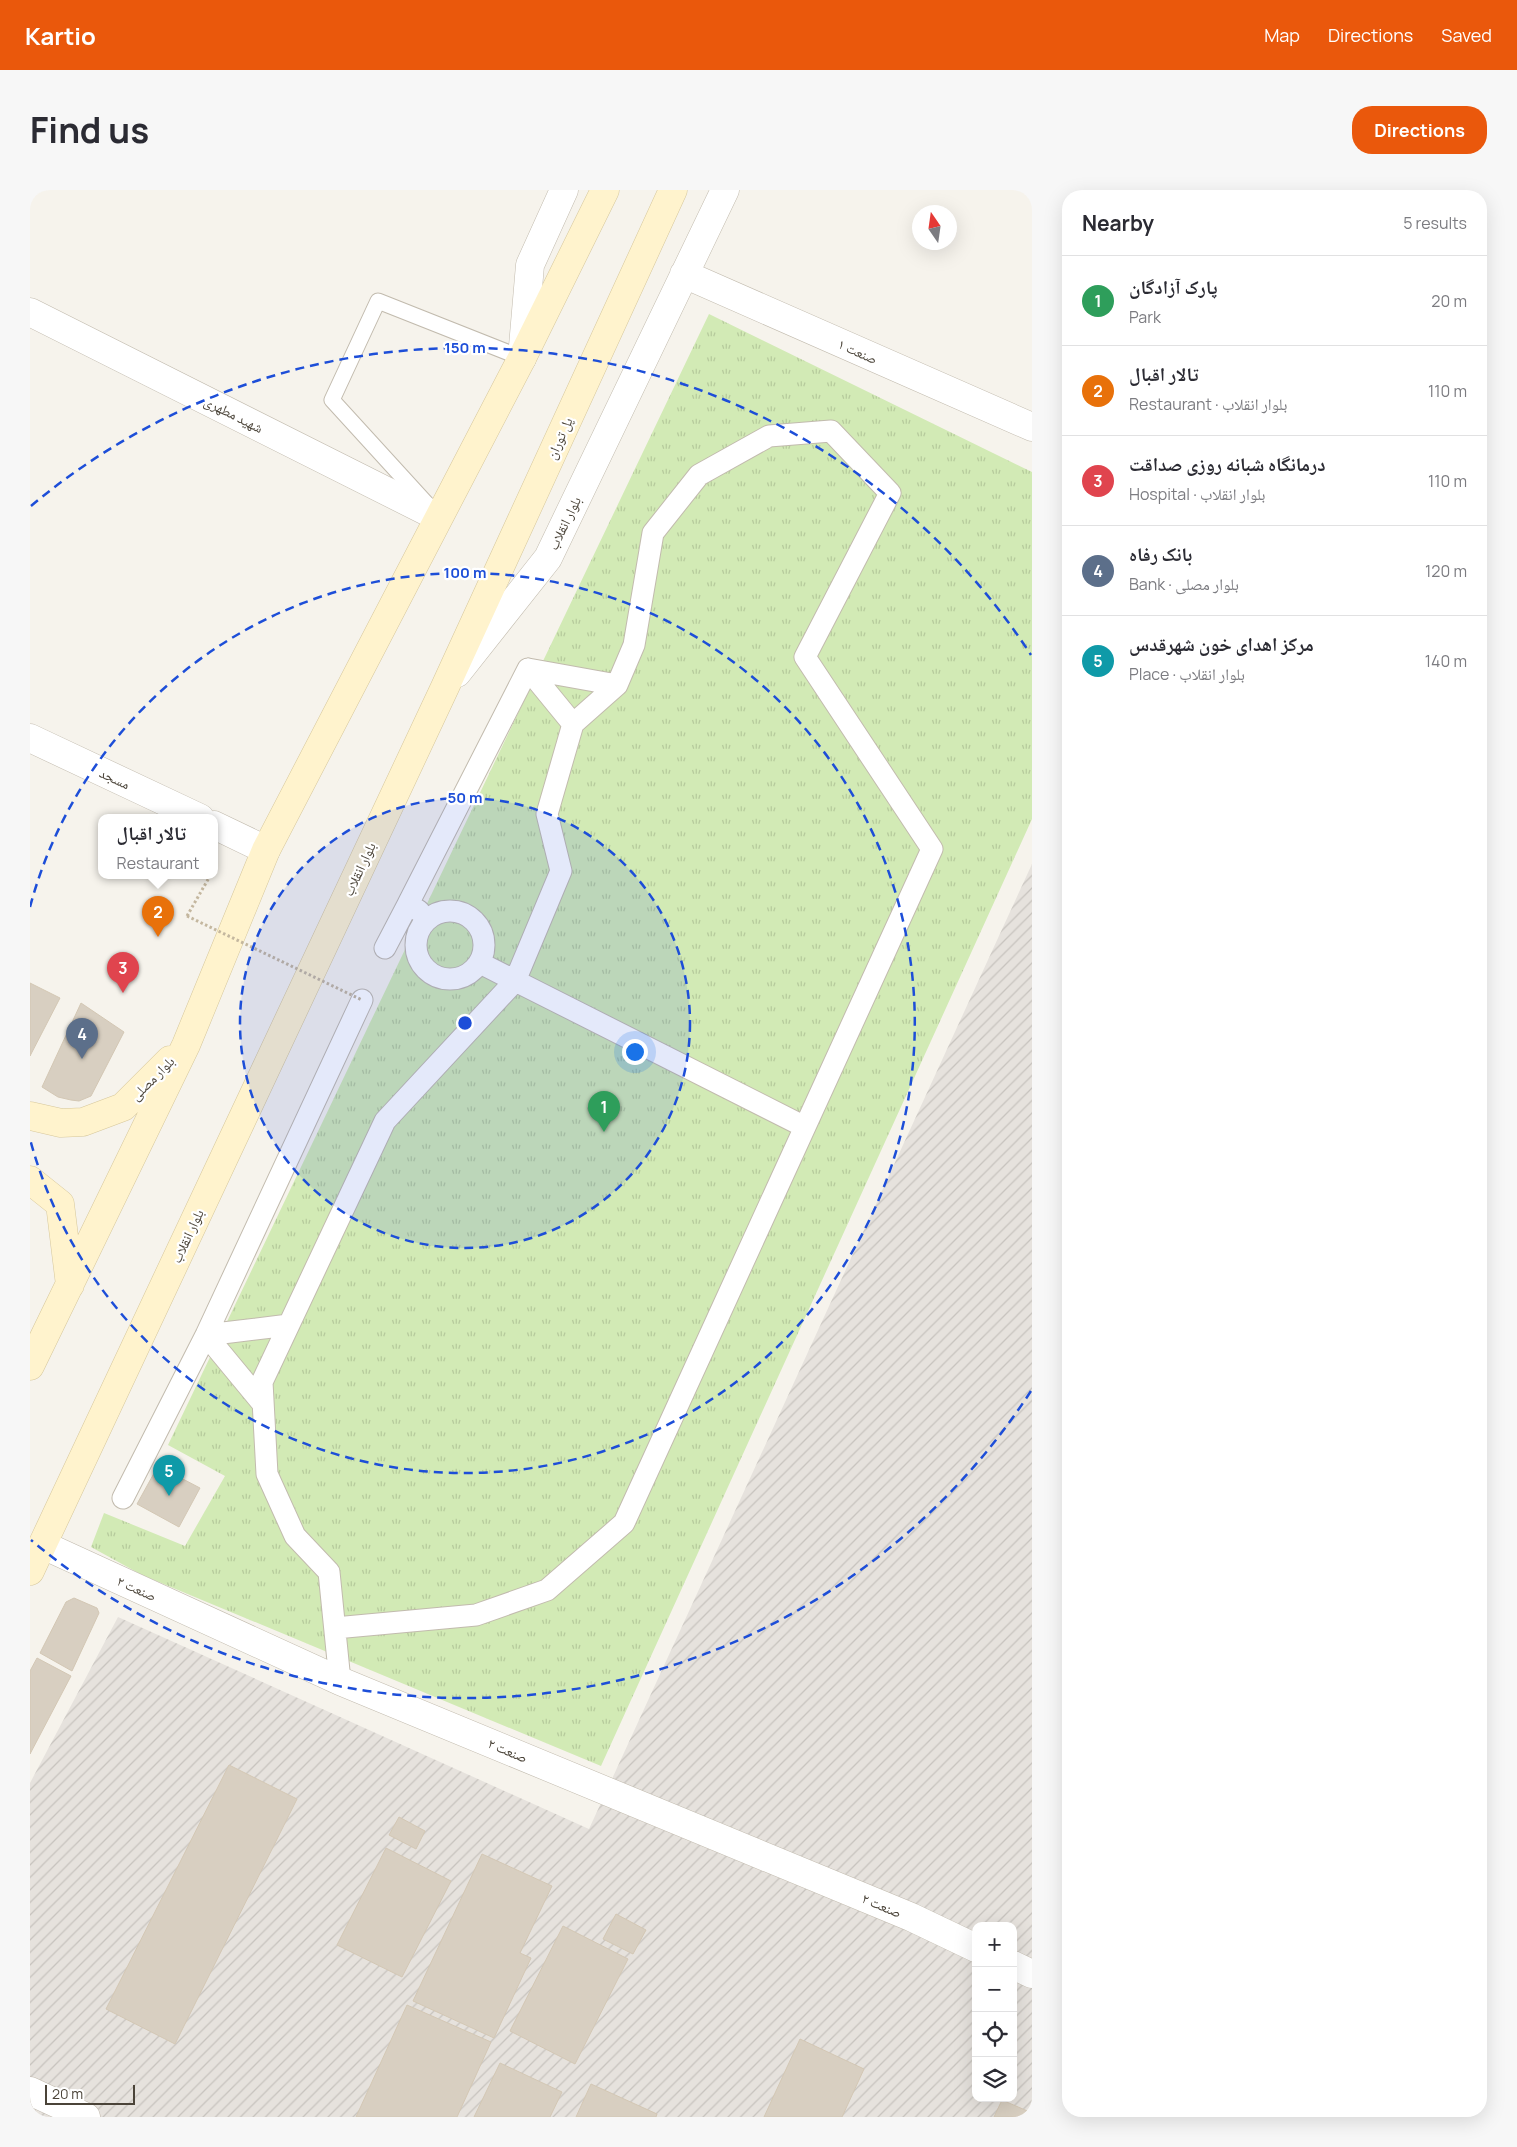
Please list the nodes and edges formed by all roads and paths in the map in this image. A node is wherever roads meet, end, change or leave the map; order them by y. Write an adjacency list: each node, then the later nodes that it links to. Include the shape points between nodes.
1 (564, 190): 7 (street, via 530,265)
2 (605, 190): 7 (main road)
3 (673, 190): 12 (main road, پل توران)
4 (725, 190): 5 (street, بلوار انقلاب)
5 (684, 274): 8 (street, صنعت ۱); 12 (street, بلوار انقلاب, via 548,558)
6 (30, 312): 9 (street, شهید مطهری)
7 (522, 358): 9 (main road); 9 (lane, via 378,301 332,400)
8 (1032, 427)
9 (438, 517): 17 (main road)
10 (528, 669): 11 (street); 13 (street); 19 (street)
11 (617, 685): 13 (street); 27 (street, via 634,645 653,533 699,475 769,436 832,431 890,493 805,657 932,849)
12 (445, 687): 35 (main road, بلوار انقلاب)
13 (573, 724): 23 (street, via 547,814 561,871)
14 (30, 738): 15 (street, مسجد)
15 (192, 814)
16 (218, 827): 17 (street)
17 (266, 850): 25 (main road)
18 (208, 879): 24 (path, bridge, via 187,916)
19 (408, 904): 20 (street); 21 (street)
20 (430, 918): 22 (street, via 446,911 458,912 477,923 485,943); 22 (street, via 419,931 416,943 422,965 430,973 453,980 464,977)
21 (385, 948)
22 (480, 963): 23 (street)
23 (515, 980): 27 (street); 30 (street, via 385,1121)
24 (364, 996): 31 (street)
25 (186, 1045): 26 (main road, بلوار مصلی, via 123,1108 83,1122 60,1123); 29 (main road)
26 (30, 1116)
27 (805, 1127): 37 (street, via 624,1523 547,1590 476,1615)
28 (30, 1180): 29 (main road, via 60,1204)
29 (70, 1285): 32 (main road)
30 (289, 1325): 31 (street); 33 (street, via 262,1382)
31 (206, 1335): 33 (street); 34 (street)
32 (30, 1366)
33 (263, 1404): 37 (street, via 266,1474 295,1536 329,1572)
34 (123, 1498)
35 (43, 1545): 36 (main road, بلوار انقلاب); 38 (street, صنعت ۲)
36 (30, 1571)
37 (335, 1628): 38 (street)
38 (340, 1681): 39 (street, صنعت ۲, via 911,1917)
39 (972, 1946)
40 (1015, 1967): 41 (street)
41 (1032, 1974)
42 (30, 2091): 43 (street)
43 (86, 2117)

